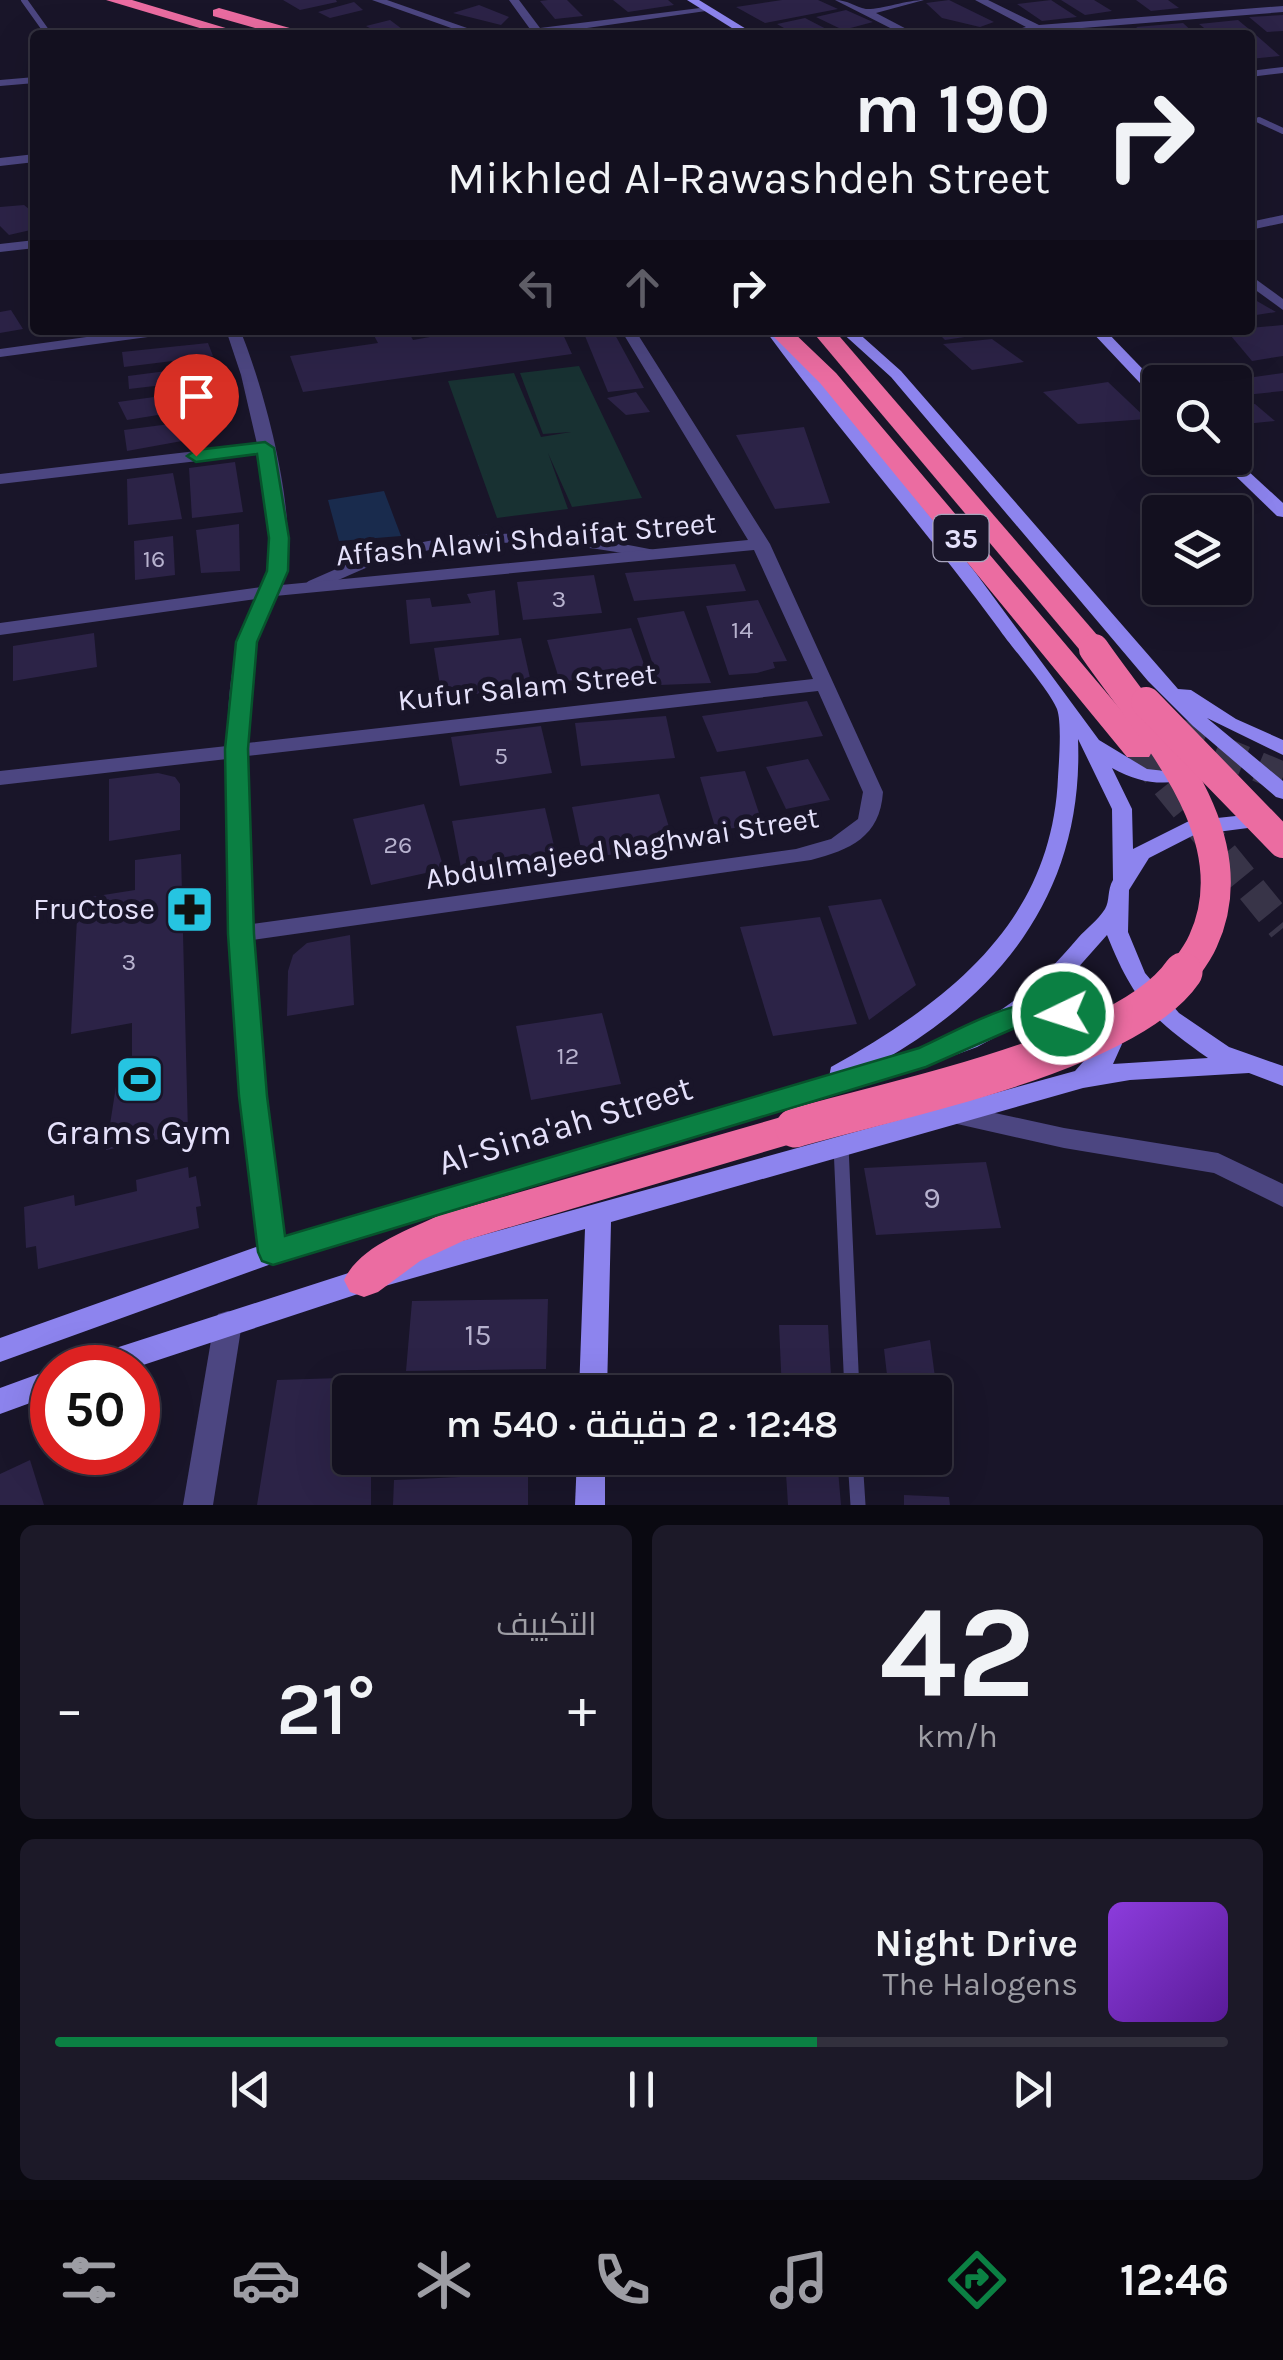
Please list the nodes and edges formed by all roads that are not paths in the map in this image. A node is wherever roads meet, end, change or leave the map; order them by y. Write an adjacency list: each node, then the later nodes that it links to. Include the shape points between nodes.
1 (24, 0): 18 (lane)
2 (114, 0): 19 (highway)
3 (172, 0): 20 (highway)
4 (378, 0): 21 (street)
5 (514, 0): 22 (street)
6 (692, 0): 13 (main road)
7 (840, 0): 14 (street)
8 (919, 0): 14 (street)
9 (980, 0): 17 (street)
10 (1226, 0): 15 (street)
11 (1132, 9): 16 (street)
12 (1283, 9): 15 (street)
13 (708, 10): 23 (street); 24 (main road)
14 (866, 12): 25 (street)
15 (1242, 12): 16 (street)
16 (1145, 18): 17 (street)
17 (1037, 27): 26 (street); 27 (street)
18 (45, 30)
19 (220, 30)
20 (280, 30)
21 (467, 30)
22 (536, 30)
23 (553, 30)
24 (742, 30)
25 (903, 30)
26 (1023, 30)
27 (1041, 30)
28 (1283, 70): 29 (street)
29 (1255, 73)
30 (30, 81): 31 (street)
31 (0, 83)
32 (1260, 120): 33 (lane)
33 (1283, 132)
34 (30, 158): 35 (street)
35 (1, 159)
36 (1283, 219): 37 (street)
37 (1255, 225)
38 (30, 245): 39 (street)
39 (0, 248)
40 (1255, 283): 41 (street)
41 (1283, 306)
42 (131, 335): 50 (street)
43 (235, 335): 53 (street)
44 (631, 335): 57 (street, Abdulmajeed Naghwai Street)
45 (781, 335): 65 (highway, 35, via 828,378)
46 (826, 335): 62 (highway, 35)
47 (852, 335): 63 (main road, via 896,374)
48 (1088, 335): 51 (main road)
49 (1101, 335): 51 (main road)
50 (0, 352)
51 (1121, 358): 52 (main road)
52 (1142, 378)
53 (265, 448): 55 (street); 60 (street, via 281,556)
54 (1243, 475): 56 (main road)
55 (0, 479)
56 (1283, 512)
57 (760, 544): 58 (street, Affash Alawi Shdaifat Street); 64 (street, Abdulmajeed Naghwai Street)
58 (651, 554): 59 (street, Affash Alawi Shdaifat Street); 59 (lane, via 591,540 496,535 359,562)
59 (311, 586): 60 (street, Affash Alawi Shdaifat Street)
60 (268, 592): 61 (street, Affash Alawi Shdaifat Street); 69 (street, via 247,642)
61 (0, 629)
62 (1094, 649): 74 (highway, 35, bridge); 82 (highway, bridge, via 1210,836 1214,904 1194,954 1151,1004 1084,1042 1010,1068)
63 (1155, 677): 66 (main road); 68 (main road)
64 (824, 684): 69 (street, Kufur Salam Street); 77 (street, Abdulmajeed Naghwai Street, via 873,792 874,812 864,830 830,849)
65 (1086, 697): 67 (main road); 70 (highway, 35); 82 (main road, via 1064,823 1026,923 947,1008)
66 (1178, 701): 67 (main road, via 1208,752 1193,772 1165,780 1144,777); 72 (main road)
67 (1088, 738): 75 (main road, via 1122,809)
68 (1283, 748)
69 (237, 749): 71 (street, Kufur Salam Street); 77 (street)
70 (1138, 750)
71 (0, 778)
72 (1283, 792)
73 (1283, 822): 75 (main road, via 1228,821 1178,833 1151,848)
74 (1283, 843)
75 (1123, 879): 76 (main road)
76 (1114, 913): 78 (main road, Al-Sina'ah Street); 79 (main road, via 1121,955 1146,997 1190,1035)
77 (241, 934): 87 (street)
78 (1014, 1017): 80 (main road, via 1078,1015 1102,1029 1110,1044 1107,1055); 82 (main road, Al-Sina'ah Street)
79 (1246, 1065): 80 (main road); 81 (main road)
80 (1083, 1078): 83 (main road)
81 (1279, 1078)
82 (800, 1110): 87 (main road, Al-Sina'ah Street); 88 (highway, via 454,1226)
83 (952, 1114): 84 (main road); 85 (street, via 1204,1159)
84 (841, 1146): 86 (main road); 93 (lane)
85 (1283, 1196)
86 (598, 1215): 88 (main road); 92 (main road)
87 (273, 1252): 91 (main road, Al-Sina'ah Street)
88 (364, 1280): 89 (main road)
89 (228, 1323): 90 (main road); 98 (street)
90 (160, 1346)
91 (0, 1350)
92 (594, 1375)
93 (851, 1375)
94 (30, 1390): 95 (main road)
95 (0, 1401)
96 (591, 1475): 99 (main road)
97 (856, 1475): 100 (lane)
98 (198, 1505)
99 (590, 1505)
100 (858, 1505)

